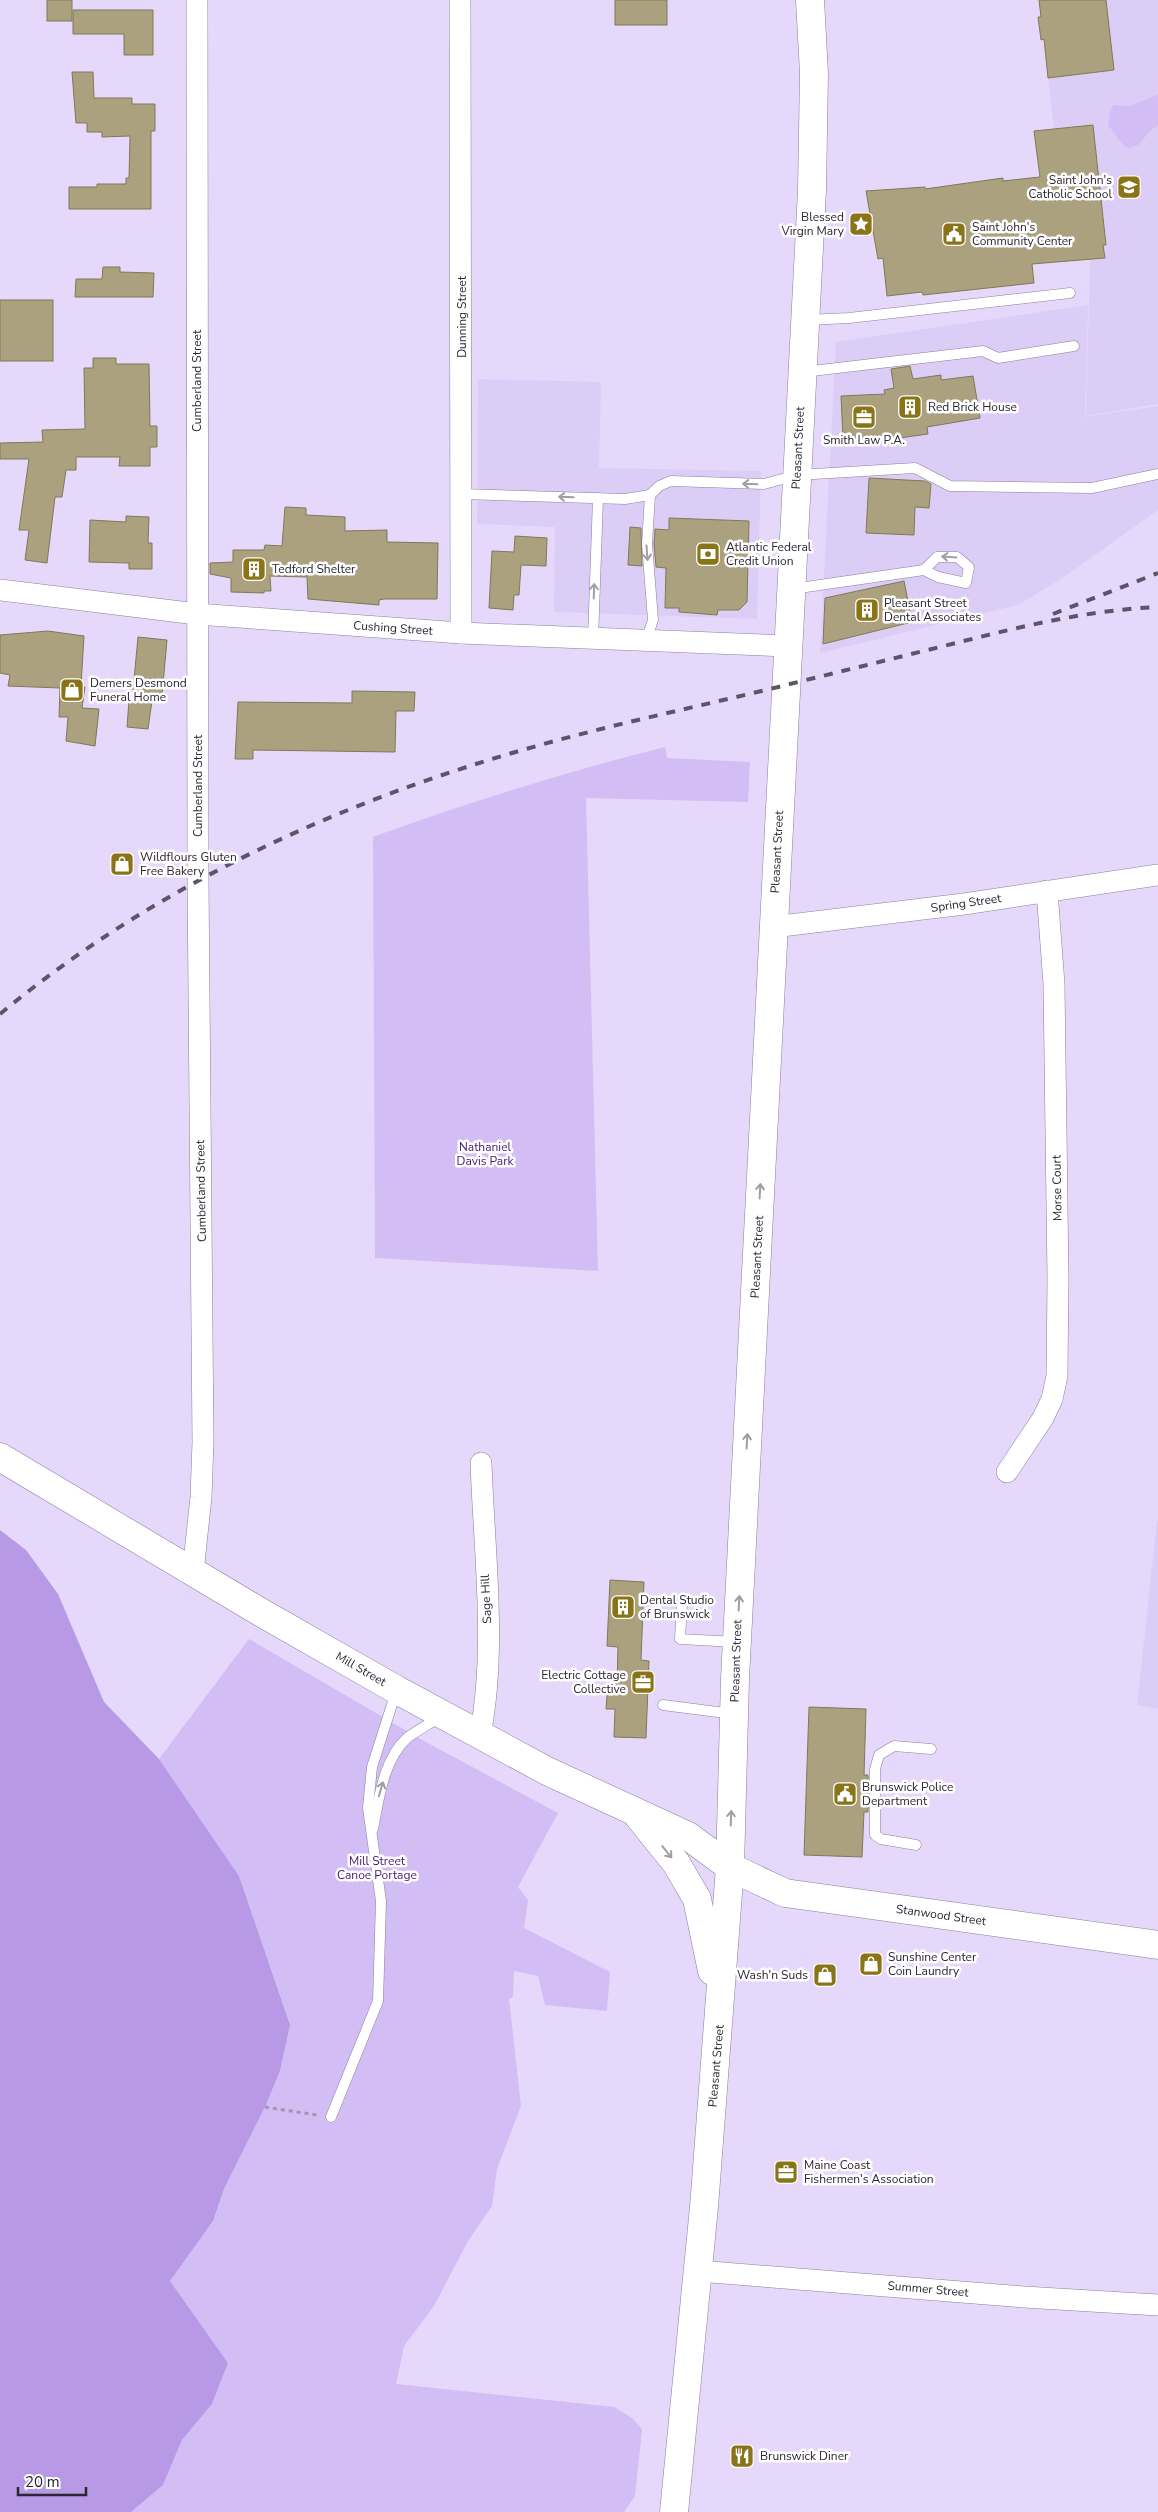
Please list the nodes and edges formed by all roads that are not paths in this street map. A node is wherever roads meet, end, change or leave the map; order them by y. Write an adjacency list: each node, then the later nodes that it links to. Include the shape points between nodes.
1 (197, 0): 16 (street, Cumberland Street)
2 (460, 0): 10 (street, Dunning Street)
3 (810, 0): 5 (main road, Pleasant Street, via 814,81)
4 (1070, 292): 5 (lane, via 849,318)
5 (805, 320): 7 (main road, Pleasant Street)
6 (1074, 346): 7 (lane, via 998,358 983,351)
7 (802, 372): 9 (main road, Pleasant Street)
8 (1158, 474): 9 (lane, via 1092,488 950,486 915,468)
9 (797, 475): 11 (lane, one-way to 11, via 764,484 671,481); 14 (main road, Pleasant Street)
10 (462, 494): 12 (lane, one-way to 10); 17 (street, Dunning Street)
11 (650, 495): 12 (lane); 19 (lane, one-way to 19, via 647,544 653,620)
12 (598, 498): 18 (lane, one-way to 12)
13 (924, 570): 14 (lane)
14 (791, 589): 20 (main road, Pleasant Street)
15 (0, 590): 16 (street, Cushing Street)
16 (198, 614): 17 (street, Cushing Street); 27 (street, Cumberland Street, via 203,1442)
17 (461, 633): 18 (street, Cushing Street)
18 (593, 640): 19 (street, Cushing Street)
19 (646, 641): 20 (street, Cushing Street)
20 (787, 646): 23 (main road, Pleasant Street)
21 (1158, 875): 22 (street, Spring Street)
22 (1047, 891): 23 (street, Spring Street); 26 (street, Morse Court, via 1054,984 1057,1376 1052,1399 1043,1418)
23 (773, 927): 29 (main road, Pleasant Street, one-way to 23)
24 (0, 1457): 27 (main road, Mill Street)
25 (480, 1463): 34 (street, Sage Hill, via 489,1653 488,1687)
26 (1007, 1472)
27 (193, 1572): 30 (main road, Mill Street)
28 (682, 1604): 29 (lane, via 680,1639)
29 (737, 1642): 33 (main road, Pleasant Street)
30 (397, 1690): 32 (main road, Mill Street); 37 (lane, via 372,1767 368,1808)
31 (663, 1705): 33 (lane)
32 (444, 1714): 34 (main road, Mill Street); 37 (lane, one-way to 32, via 379,1797 391,1759 407,1739)
33 (734, 1714): 39 (main road, Pleasant Street, one-way to 33)
34 (480, 1734): 36 (main road, Mill Street, via 547,1771)
35 (931, 1749): 38 (lane, via 894,1746 879,1756 875,1769 875,1835)
36 (637, 1814): 39 (main road, Mill Street, via 688,1836); 41 (main road, one-way to 41, via 676,1864 697,1899 704,1922)
37 (372, 1837): 42 (lane, via 381,1901 378,2001)
38 (916, 1845)
39 (730, 1867): 40 (main road, Stanwood Street, via 785,1893); 41 (main road, Pleasant Street)
40 (1158, 1945)
41 (720, 2018): 43 (main road, Pleasant Street)
42 (331, 2117)
43 (698, 2271): 44 (street, Summer Street); 45 (main road, Pleasant Street)
44 (1158, 2305)
45 (674, 2512)

